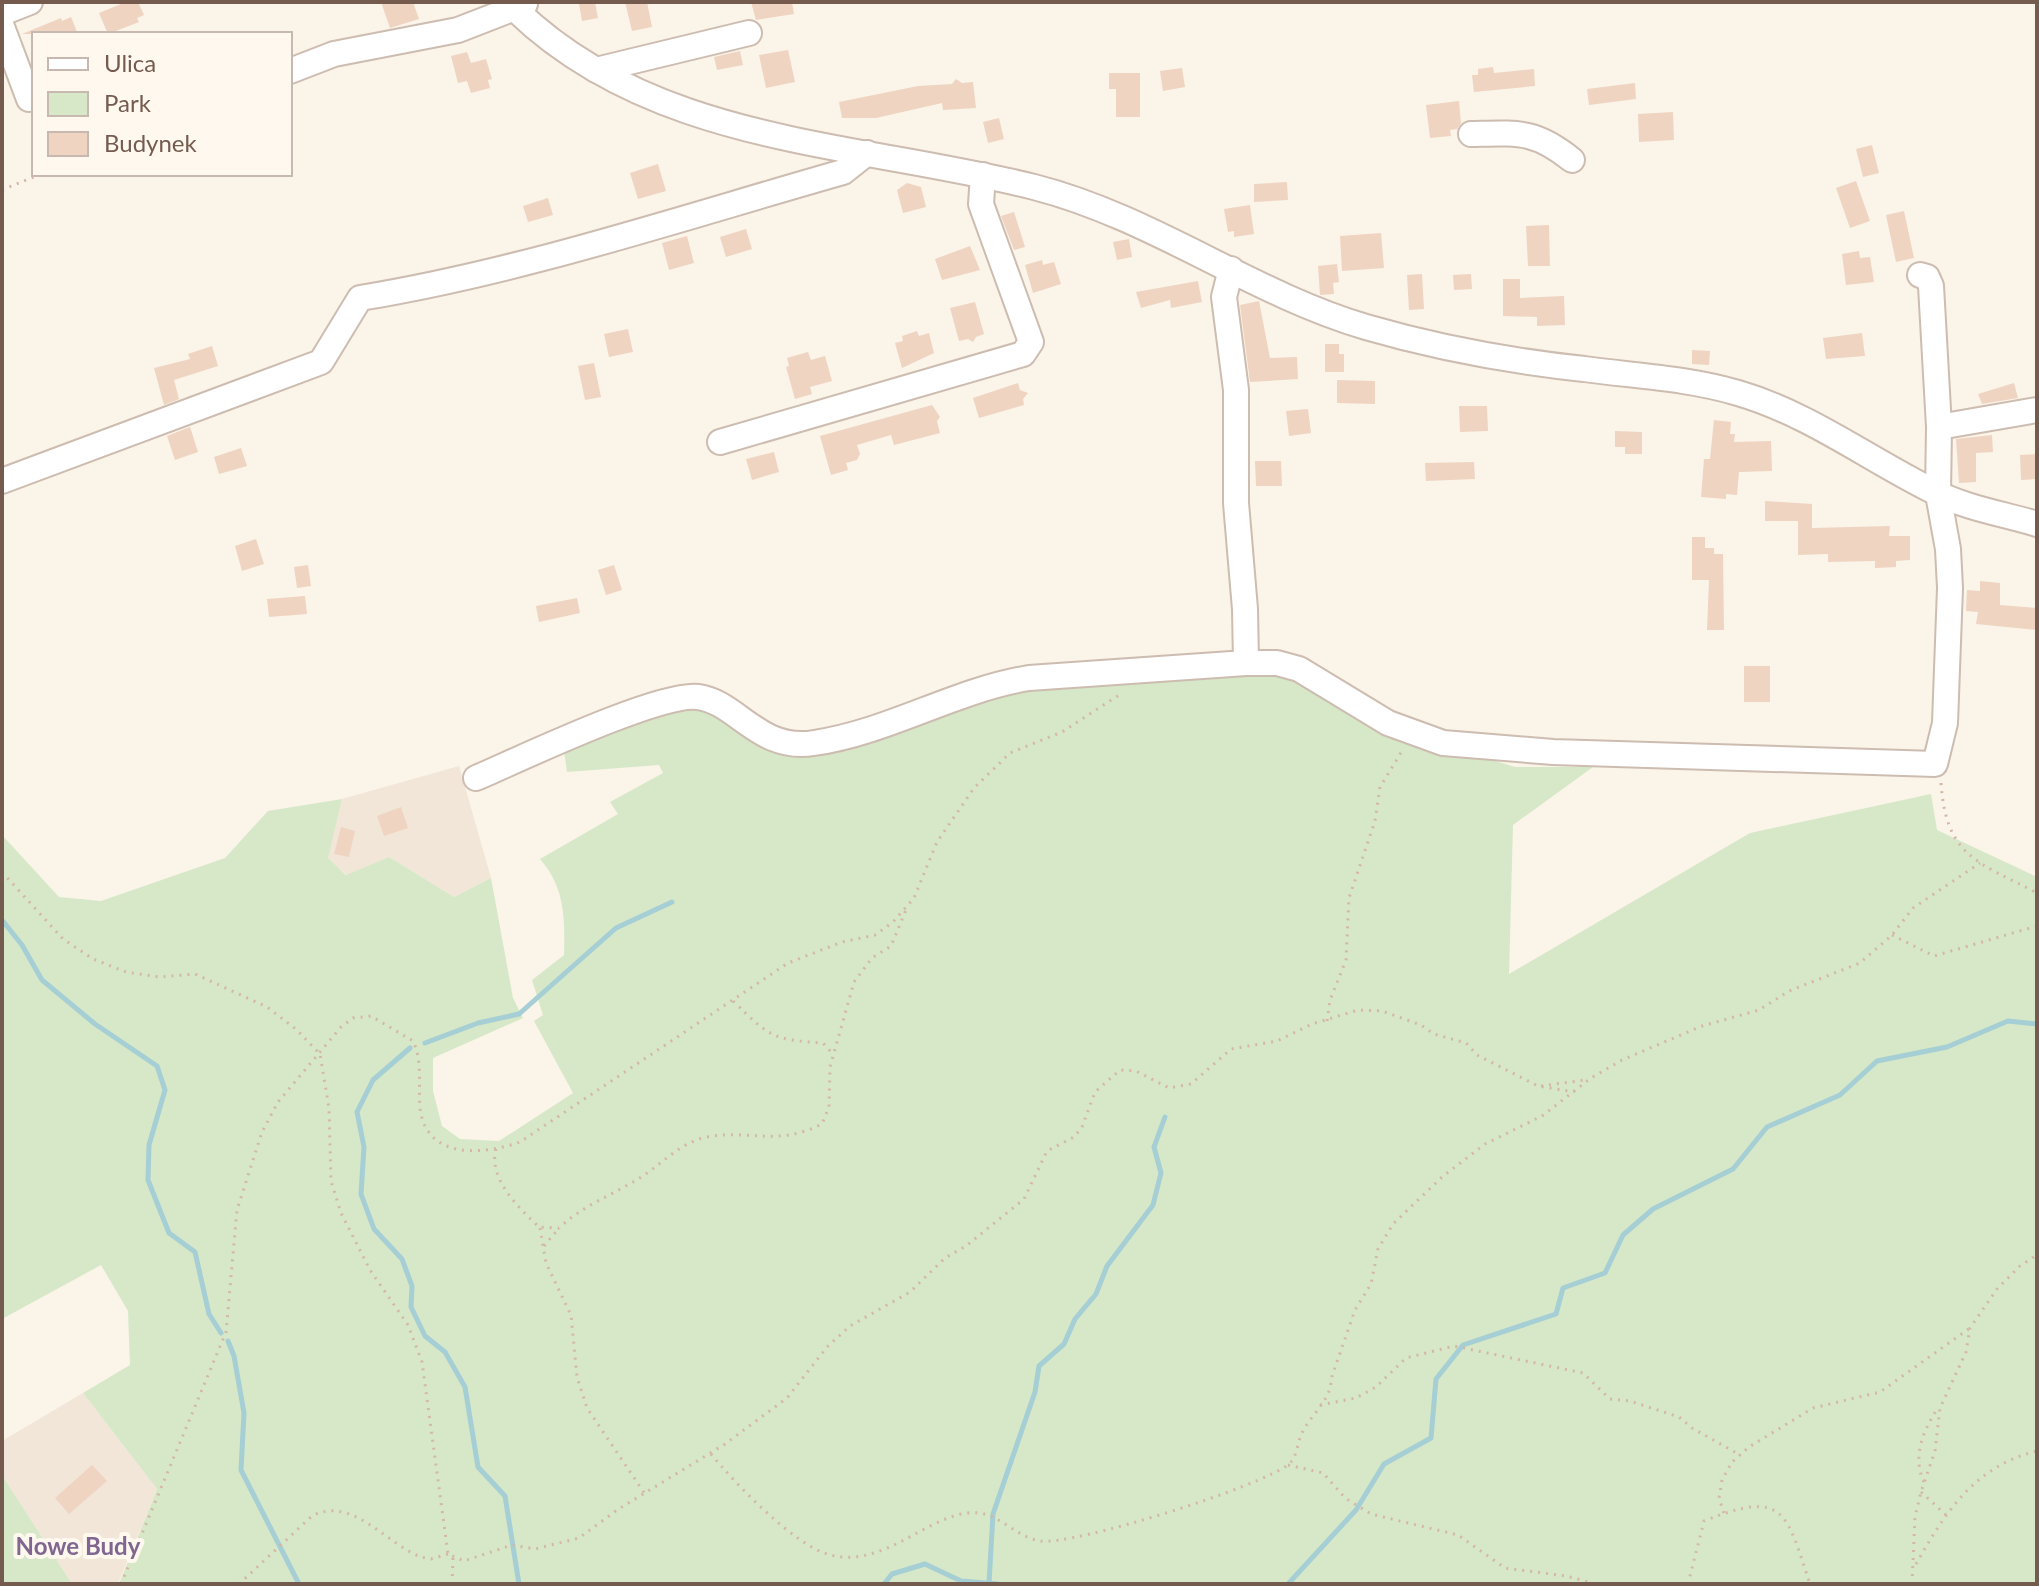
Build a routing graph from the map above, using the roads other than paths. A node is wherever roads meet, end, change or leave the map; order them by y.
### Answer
1 (30, 2) edge
2 (517, 4) edge
3 (2, 13) edge
4 (2, 27) edge
5 (749, 33) dead end
6 (292, 70) edge
7 (596, 70) junction
8 (29, 99) dead end
9 (1471, 134) dead end
10 (867, 153) junction
11 (1572, 160) dead end
12 (983, 175) junction
13 (1231, 269) junction
14 (1920, 275) dead end
15 (2037, 410) edge
16 (1939, 427) junction
17 (720, 442) dead end
18 (2, 481) edge
19 (1938, 494) junction
20 (2037, 524) edge
21 (1246, 663) junction
22 (476, 778) dead end

1 - 3 street
2 - 6 street
2 - 7 street
4 - 8 street
5 - 7 street
7 - 10 street
9 - 11 street
10 - 12 street
10 - 18 street
12 - 13 street
12 - 17 street
13 - 19 street
13 - 21 street
14 - 16 street
15 - 16 street
16 - 19 street
19 - 20 street
19 - 21 street
21 - 22 street

